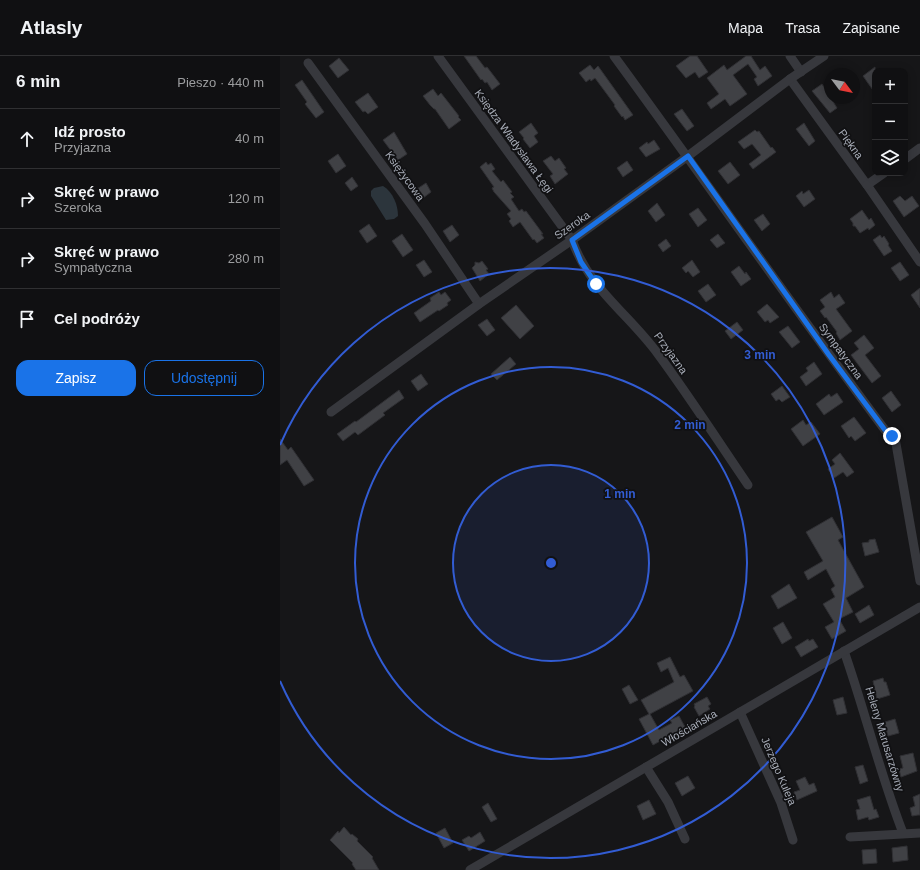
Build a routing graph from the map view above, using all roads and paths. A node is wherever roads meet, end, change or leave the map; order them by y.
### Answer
1 (438, 56) edge
2 (614, 56) edge
3 (790, 56) edge
4 (824, 56) edge
5 (308, 63) dead end
6 (801, 72) junction
7 (790, 79) junction
8 (920, 148) edge
9 (688, 156) junction
10 (908, 156) edge
11 (880, 176) edge
12 (867, 185) junction
13 (572, 240) junction
14 (920, 262) edge
15 (479, 304) junction
16 (331, 412) dead end
17 (748, 485) dead end
18 (920, 581) edge
19 (920, 607) edge
20 (844, 651) junction
21 (740, 712) junction
22 (646, 767) junction
23 (903, 833) junction
24 (920, 833) edge
25 (850, 837) dead end
26 (685, 839) dead end
27 (794, 840) dead end
28 (470, 870) edge

1 - 13 street, Księdza Władysława Łęgi
2 - 9 street, Sympatyczna
3 - 6 street
4 - 6 street, Szeroka
5 - 15 street, Księżycowa
6 - 7 street, Szeroka
7 - 9 street, Szeroka
7 - 12 street, Piękna
8 - 10 street
9 - 13 street, Szeroka
9 - 18 street, Sympatyczna
11 - 12 street
12 - 14 street, Piękna
13 - 15 street, Szeroka
13 - 17 street, Przyjazna
15 - 16 street, Szeroka
19 - 20 street, Włościańska
20 - 21 street, Włościańska
20 - 23 street, Heleny Marusarzówny
21 - 22 street, Włościańska
21 - 27 street, Jerzego Kuleja
22 - 26 street
22 - 28 street, Włościańska
23 - 24 street
23 - 25 street

